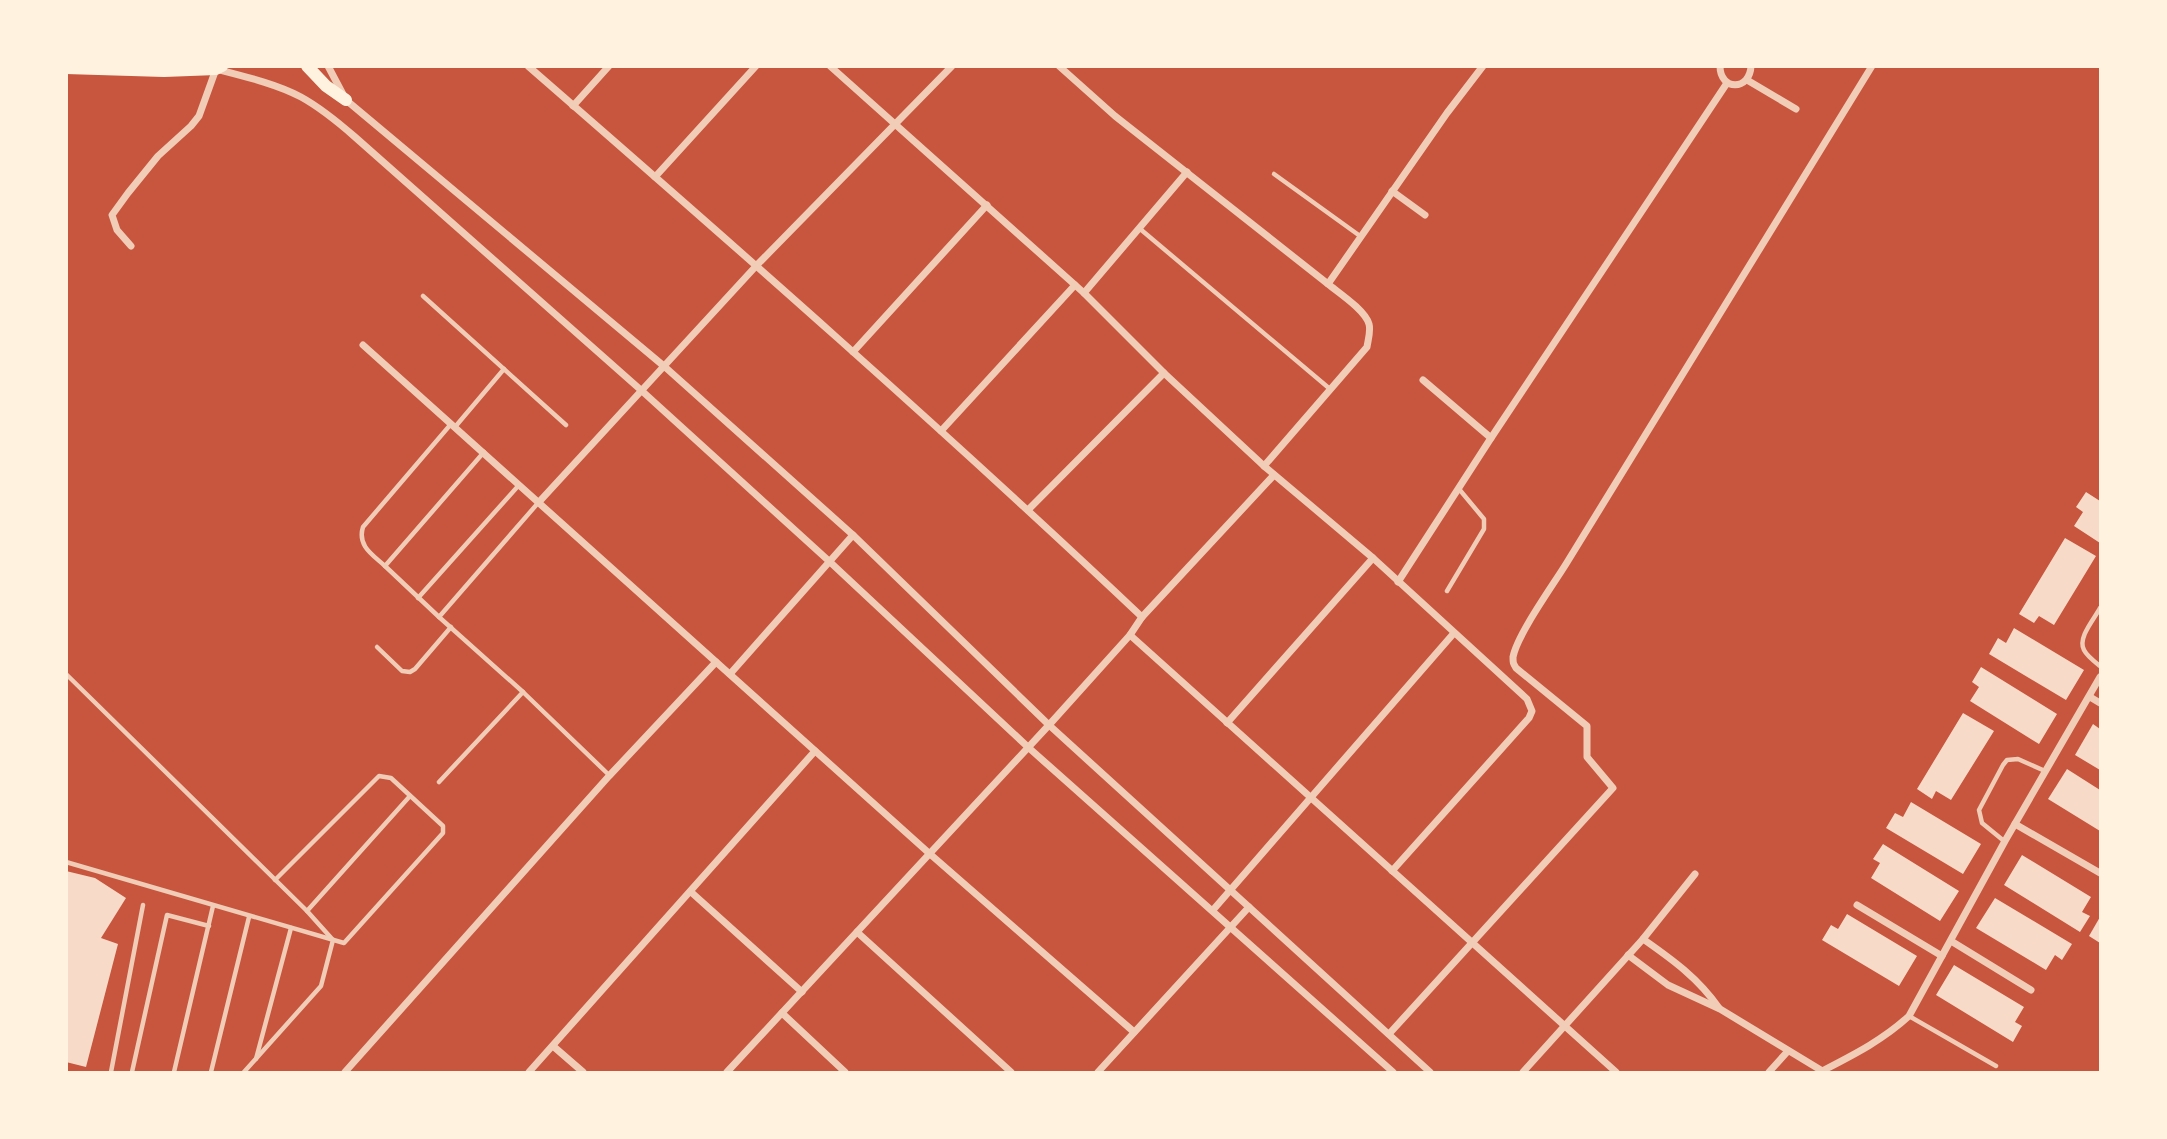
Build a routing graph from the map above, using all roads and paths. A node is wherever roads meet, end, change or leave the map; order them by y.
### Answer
1 (140, 66) edge
2 (307, 66) edge
3 (328, 66) edge
4 (528, 66) edge
5 (609, 66) edge
6 (756, 66) edge
7 (830, 66) edge
8 (952, 66) edge
9 (1059, 66) edge
10 (1483, 66) edge
11 (1720, 66) edge
12 (1751, 66) edge
13 (1872, 66) edge
14 (66, 68) edge
15 (219, 68) edge
16 (124, 70) junction
17 (1747, 79) junction
18 (1727, 83) junction
19 (346, 100) junction
20 (573, 106) junction
21 (1796, 109) dead end
22 (896, 125) junction
23 (1187, 172) junction
24 (1274, 174) dead end
25 (655, 177) junction
26 (1392, 191) junction
27 (987, 205) junction
28 (1425, 215) dead end
29 (1139, 228) junction
30 (1360, 236) junction
31 (131, 246) dead end
32 (757, 265) junction
33 (1328, 284) junction
34 (1075, 285) junction
35 (1084, 293) junction
36 (423, 296) dead end
37 (363, 345) dead end
38 (853, 352) junction
39 (665, 367) junction
40 (504, 369) junction
41 (1164, 373) junction
42 (1423, 380) dead end
43 (1331, 389) junction
44 (642, 391) junction
45 (453, 425) junction
46 (566, 425) dead end
47 (942, 431) junction
48 (1491, 438) junction
49 (484, 452) junction
50 (1264, 466) junction
51 (1275, 475) junction
52 (520, 484) junction
53 (1459, 489) junction
54 (539, 502) junction
55 (1028, 510) junction
56 (853, 535) junction
57 (1373, 558) junction
58 (830, 562) junction
59 (385, 566) junction
60 (1398, 582) junction
61 (1447, 591) dead end
62 (418, 598) junction
63 (2101, 608) edge
64 (439, 617) junction
65 (1142, 617) junction
66 (451, 627) junction
67 (1454, 633) junction
68 (1130, 635) junction
69 (377, 647) dead end
70 (716, 662) junction
71 (2101, 666) edge
72 (66, 674) edge
73 (730, 674) junction
74 (2101, 677) edge
75 (523, 692) junction
76 (2090, 697) junction
77 (2101, 703) edge
78 (1227, 723) junction
79 (1049, 725) junction
80 (1028, 748) junction
81 (815, 751) junction
82 (2045, 771) junction
83 (610, 776) junction
84 (439, 782) dead end
85 (410, 796) junction
86 (1312, 797) junction
87 (2015, 824) junction
88 (2005, 841) junction
89 (930, 854) junction
90 (66, 862) edge
91 (1392, 871) junction
92 (2101, 873) edge
93 (1695, 874) dead end
94 (275, 880) junction
95 (1231, 891) junction
96 (691, 892) junction
97 (143, 905) dead end
98 (1857, 905) dead end
99 (213, 906) junction
100 (1249, 907) junction
101 (1213, 910) junction
102 (307, 911) junction
103 (249, 917) junction
104 (209, 926) junction
105 (1230, 926) junction
106 (291, 928) junction
107 (857, 932) junction
108 (1643, 939) junction
109 (333, 940) junction
110 (1951, 940) junction
111 (1472, 943) junction
112 (1628, 955) junction
113 (1942, 956) junction
114 (2031, 990) dead end
115 (802, 992) junction
116 (1720, 1009) junction
117 (782, 1013) junction
118 (1909, 1016) junction
119 (1564, 1026) junction
120 (1135, 1032) junction
121 (1389, 1034) junction
122 (553, 1046) junction
123 (1788, 1051) junction
124 (256, 1059) junction
125 (1996, 1066) dead end
126 (1823, 1072) edge
127 (111, 1073) edge
128 (132, 1073) edge
129 (174, 1073) edge
130 (211, 1073) edge
131 (244, 1073) edge
132 (345, 1073) edge
133 (529, 1073) edge
134 (583, 1073) edge
135 (727, 1073) edge
136 (845, 1073) edge
137 (1011, 1073) edge
138 (1098, 1073) edge
139 (1392, 1073) edge
140 (1430, 1073) edge
141 (1523, 1073) edge
142 (1616, 1073) edge
143 (1769, 1073) edge

1 - 16 main road
2 - 19 main road
3 - 19 street
4 - 20 street
5 - 20 street
6 - 25 street
7 - 22 street
8 - 22 street
9 - 23 street
10 - 26 street
11 - 18 street
12 - 17 street
13 - 111 street
14 - 16 main road
15 - 16 main road
15 - 31 street
15 - 44 street
17 - 18 street
17 - 21 street
18 - 48 street
19 - 39 street
20 - 25 street
22 - 27 street
22 - 32 street
23 - 29 street
23 - 33 street
24 - 30 lane
25 - 32 street
26 - 28 street
26 - 30 street
27 - 34 street
27 - 38 street
29 - 35 street
29 - 43 lane
30 - 33 street
32 - 38 street
32 - 39 street
33 - 43 street
34 - 35 street
34 - 47 street
35 - 41 street
36 - 40 lane
37 - 45 street
38 - 47 street
39 - 44 street
39 - 56 street
40 - 45 lane
40 - 46 lane
41 - 50 street
41 - 55 street
42 - 48 street
43 - 50 street
44 - 54 street
44 - 58 street
45 - 49 street
45 - 59 lane
47 - 55 street
48 - 53 street
49 - 52 street
49 - 59 lane
50 - 51 street
51 - 57 street
51 - 65 street
52 - 54 street
52 - 62 lane
53 - 60 street
53 - 61 lane
54 - 64 lane
54 - 70 street
55 - 65 street
56 - 58 street
56 - 79 street
57 - 60 street
57 - 78 street
58 - 73 street
58 - 80 street
59 - 62 lane
60 - 67 street
62 - 64 lane
63 - 71 lane
64 - 66 lane
65 - 68 street
66 - 69 lane
66 - 75 lane
67 - 86 street
67 - 91 street
68 - 78 street
68 - 79 street
70 - 73 street
70 - 83 street
72 - 94 lane
73 - 81 street
74 - 76 street
75 - 83 lane
75 - 84 lane
76 - 77 street
76 - 82 street
78 - 86 street
79 - 80 street
79 - 95 street
80 - 89 street
80 - 101 street
81 - 89 street
81 - 96 street
82 - 87 street
82 - 88 lane
83 - 132 street
85 - 94 lane
85 - 102 lane
85 - 109 lane
86 - 91 street
86 - 95 street
87 - 88 street
87 - 92 street
88 - 110 street
89 - 107 street
89 - 120 street
90 - 99 lane
91 - 111 street
93 - 108 street
94 - 102 lane
95 - 100 street
95 - 101 street
96 - 115 street
96 - 122 street
97 - 127 lane
98 - 113 street
99 - 103 lane
99 - 104 lane
100 - 105 street
100 - 121 street
101 - 105 street
102 - 109 lane
103 - 106 lane
103 - 130 lane
104 - 128 lane
104 - 129 lane
105 - 120 street
105 - 139 street
106 - 109 lane
106 - 124 lane
107 - 115 street
107 - 137 street
108 - 112 street
108 - 116 street
109 - 124 lane
110 - 113 street
110 - 114 street
111 - 119 street
111 - 121 street
112 - 116 street
112 - 119 street
113 - 118 street
115 - 117 street
116 - 123 street
117 - 135 street
117 - 136 street
118 - 125 lane
118 - 126 street
119 - 141 street
119 - 142 street
120 - 138 street
121 - 140 street
122 - 133 street
122 - 134 street
123 - 126 street
123 - 143 street
124 - 131 lane

